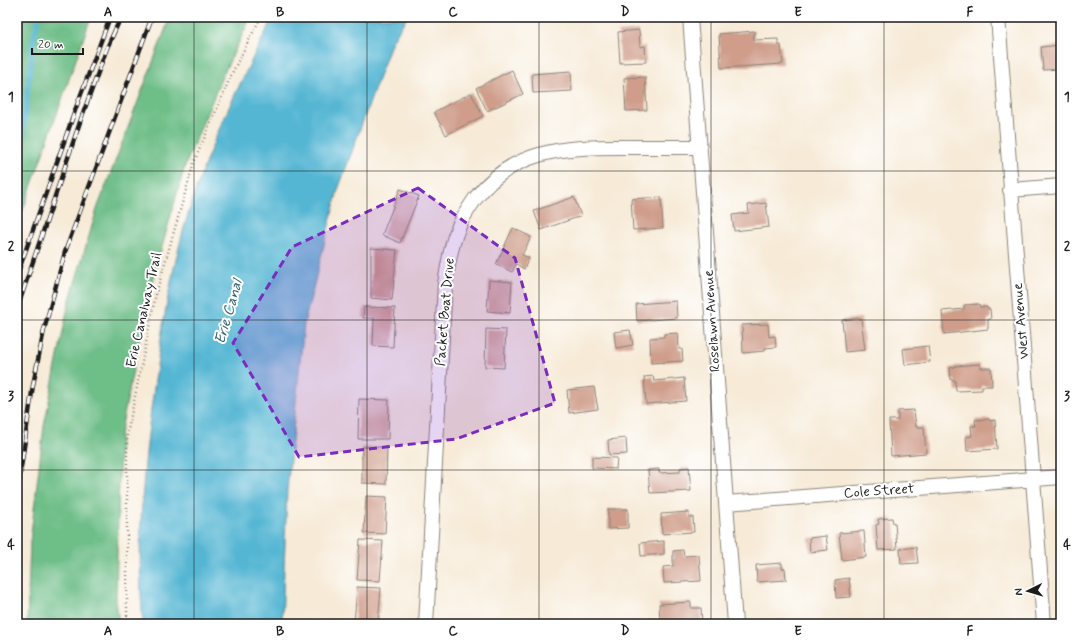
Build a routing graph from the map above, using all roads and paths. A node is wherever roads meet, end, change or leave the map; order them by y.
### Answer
1 (261, 17) edge
2 (690, 17) edge
3 (998, 17) edge
4 (699, 147) junction
5 (1061, 186) edge
6 (1010, 190) junction
7 (1061, 477) edge
8 (1033, 479) junction
9 (726, 503) junction
10 (127, 624) edge
11 (426, 624) edge
12 (735, 624) edge
13 (1044, 624) edge

1 - 10 path, Erie Canalway Trail
2 - 4 street, Roselawn Avenue
3 - 6 street, West Avenue
4 - 9 street, Roselawn Avenue
4 - 11 street, Packet Boat Drive
5 - 6 street
6 - 8 street, West Avenue
7 - 8 street, Cole Street
8 - 9 street, Cole Street
8 - 13 street, West Avenue
9 - 12 street, Roselawn Avenue

